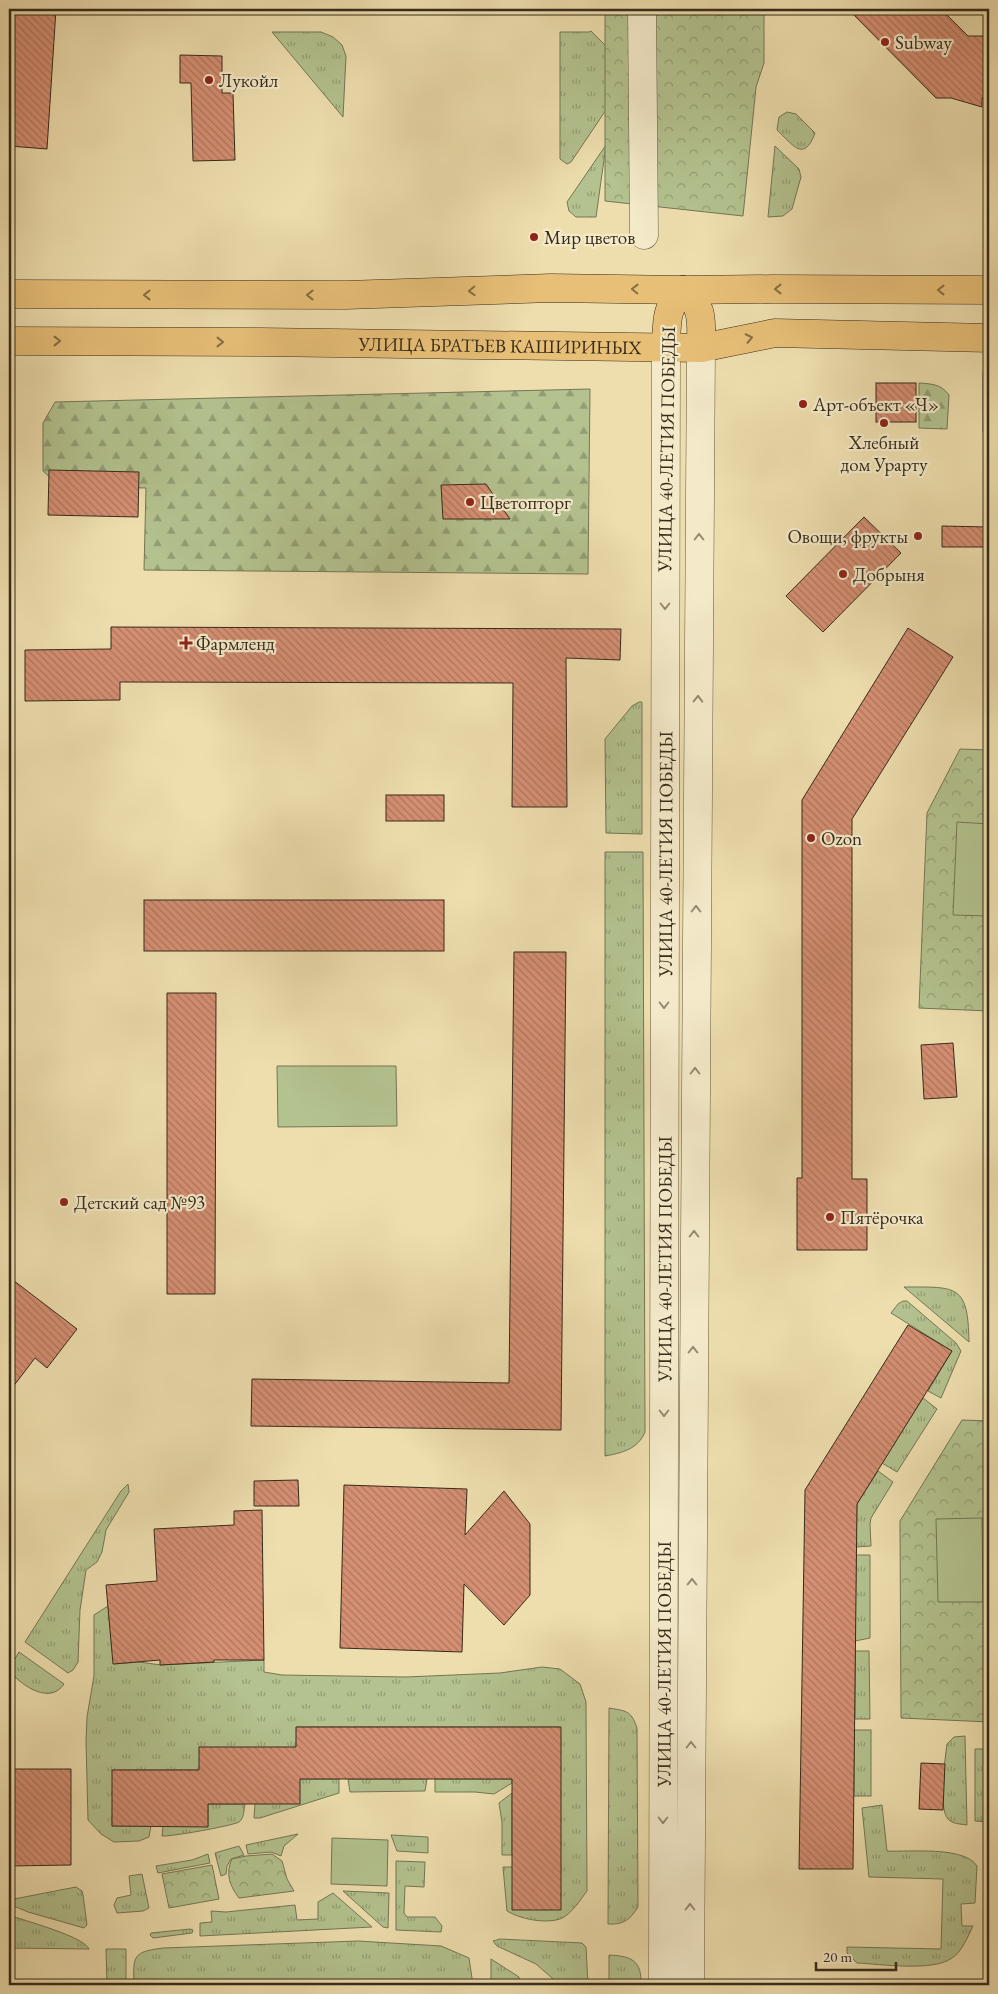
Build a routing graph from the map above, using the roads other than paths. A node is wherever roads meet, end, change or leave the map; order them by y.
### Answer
1 (642, 9) edge
2 (644, 235) dead end
3 (683, 290) junction
4 (989, 290) edge
5 (9, 294) edge
6 (989, 338) edge
7 (9, 341) edge
8 (666, 347) junction
9 (701, 348) junction
10 (664, 1282) junction
11 (693, 1282) junction
12 (676, 1936) junction
13 (676, 1979) edge

1 - 2 street
4 -> 3 main road
3 -> 5 main road
3 - 8 main road, УЛИЦА 40-ЛЕТИЯ ПОБЕДЫ
3 - 9 main road, УЛИЦА 40-ЛЕТИЯ ПОБЕДЫ
9 -> 6 main road, УЛИЦА БРАТЬЕВ КАШИРИНЫХ
7 -> 8 main road, УЛИЦА БРАТЬЕВ КАШИРИНЫХ
8 - 9 main road, УЛИЦА БРАТЬЕВ КАШИРИНЫХ
8 -> 10 street, УЛИЦА 40-ЛЕТИЯ ПОБЕДЫ
11 -> 9 street, УЛИЦА 40-ЛЕТИЯ ПОБЕДЫ
10 - 11 street
10 -> 12 street, УЛИЦА 40-ЛЕТИЯ ПОБЕДЫ
12 -> 11 street, УЛИЦА 40-ЛЕТИЯ ПОБЕДЫ
12 - 13 street, УЛИЦА 40-ЛЕТИЯ ПОБЕДЫ

